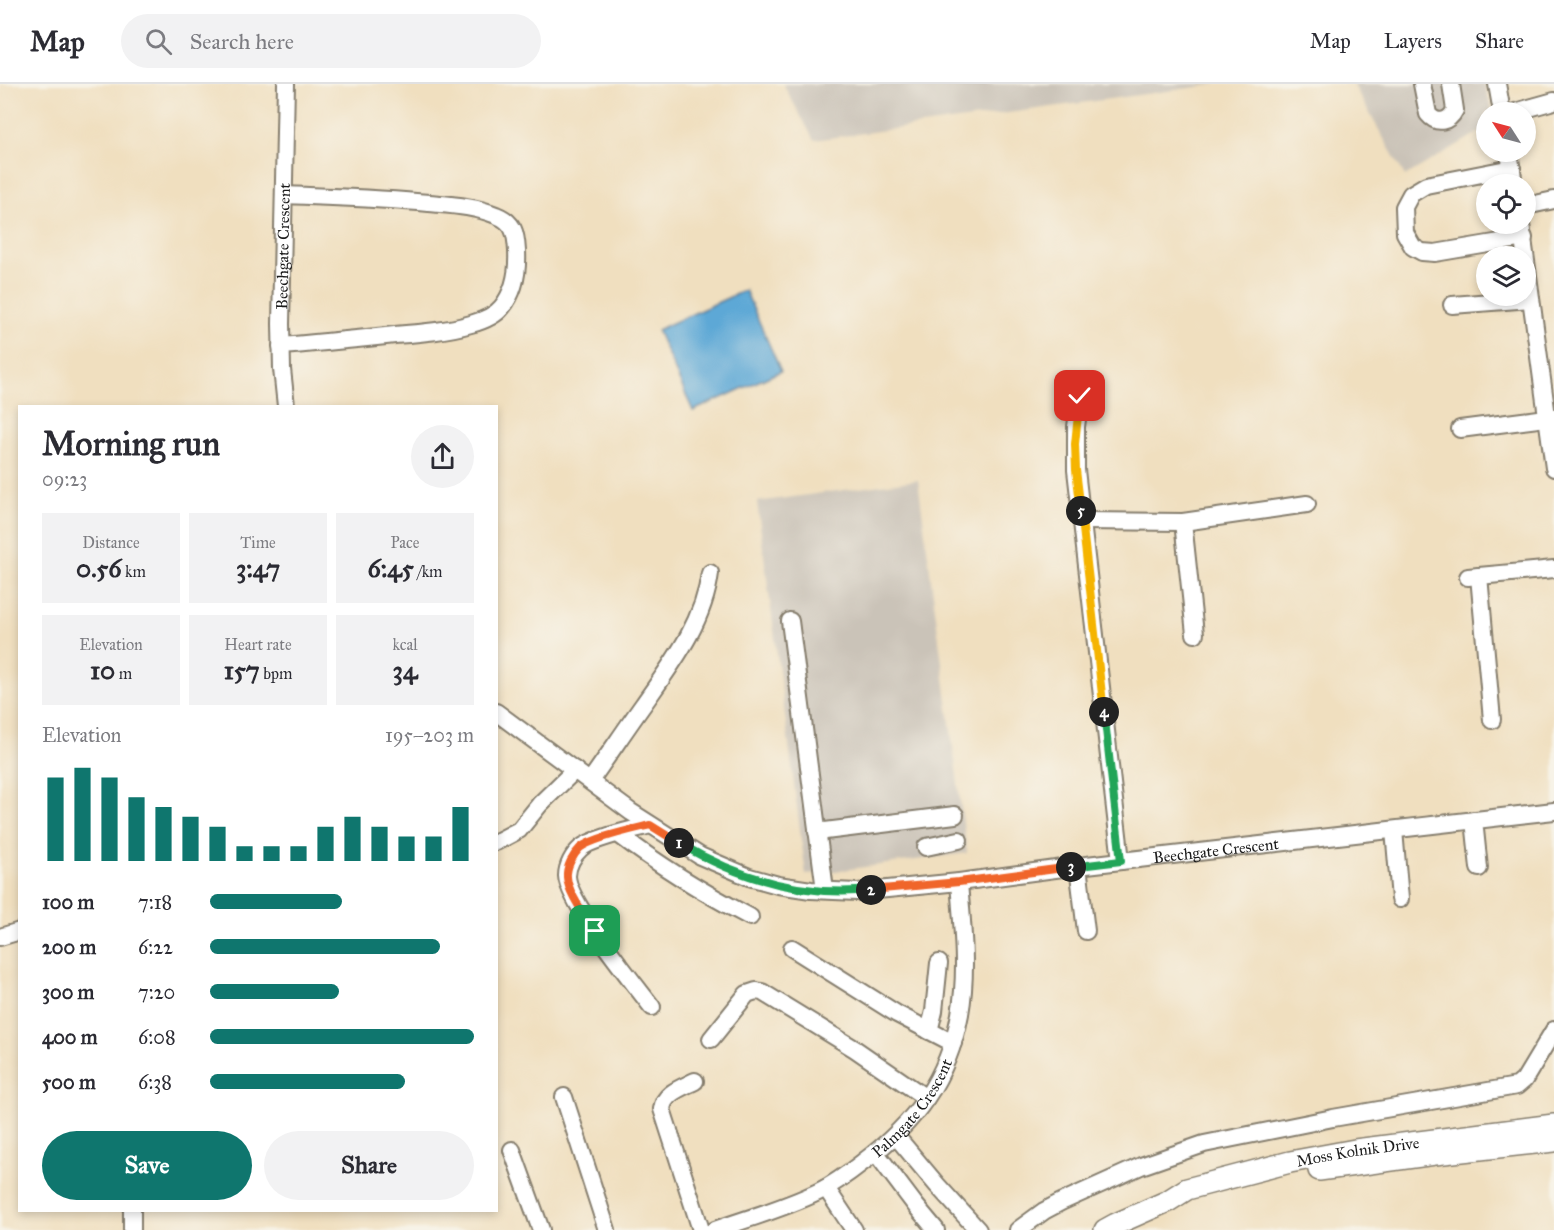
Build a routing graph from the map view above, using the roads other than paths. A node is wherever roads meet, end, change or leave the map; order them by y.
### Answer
1 (286, 84) edge
2 (1422, 84) edge
3 (1451, 84) edge
4 (1497, 84) edge
5 (1554, 101) edge
6 (1500, 102) edge
7 (1536, 106) edge
8 (1512, 168) edge
9 (1482, 174) edge
10 (1476, 175) edge
11 (284, 195) junction
12 (1554, 200) edge
13 (1536, 204) edge
14 (1510, 234) edge
15 (1476, 303) edge
16 (1452, 305) dead end
17 (1532, 306) edge
18 (281, 346) junction
19 (1080, 396) dead end
20 (286, 405) edge
21 (1551, 417) edge
22 (1460, 429) dead end
23 (1554, 468) edge
24 (1307, 504) dead end
25 (1082, 521) junction
26 (1183, 522) junction
27 (1554, 569) edge
28 (710, 573) dead end
29 (790, 621) dead end
30 (1195, 634) dead end
31 (501, 719) edge
32 (1492, 720) dead end
33 (575, 770) junction
34 (590, 781) junction
35 (1554, 811) edge
36 (1474, 820) junction
37 (650, 825) junction
38 (1394, 830) junction
39 (817, 832) junction
40 (618, 834) junction
41 (498, 841) edge
42 (926, 847) dead end
43 (1121, 861) junction
44 (1078, 866) junction
45 (1479, 868) dead end
46 (959, 882) junction
47 (825, 890) junction
48 (1400, 899) dead end
49 (750, 916) dead end
50 (1086, 931) dead end
51 (18, 932) edge
52 (0, 937) edge
53 (792, 948) dead end
54 (939, 963) dead end
55 (652, 1007) dead end
56 (928, 1030) junction
57 (1554, 1030) edge
58 (711, 1039) dead end
59 (953, 1043) junction
60 (695, 1081) dead end
61 (564, 1097) dead end
62 (926, 1098) junction
63 (1553, 1129) edge
64 (896, 1136) junction
65 (512, 1149) dead end
66 (876, 1153) junction
67 (826, 1188) junction
68 (132, 1212) edge
69 (132, 1230) edge
70 (541, 1230) edge
71 (607, 1230) edge
72 (701, 1230) edge
73 (715, 1230) edge
74 (854, 1230) edge
75 (936, 1230) edge
76 (978, 1230) edge
77 (1018, 1230) edge
78 (1105, 1230) edge

1 - 11 lane, Beechgate Crescent
2 - 3 lane
4 - 6 lane
5 - 7 lane
8 - 9 lane
10 - 14 lane
11 - 18 lane, Beechgate Crescent
11 - 18 lane
12 - 13 lane
15 - 16 lane
17 - 21 lane
18 - 20 lane, Beechgate Crescent
19 - 25 lane
21 - 22 lane
21 - 23 lane
24 - 26 lane
25 - 26 lane
25 - 43 lane
26 - 30 lane
27 - 32 lane
28 - 34 lane
29 - 39 lane
31 - 33 lane, Beechgate Crescent
33 - 34 lane, Beechgate Crescent
33 - 41 lane
34 - 37 lane, Beechgate Crescent
35 - 36 lane, Beechgate Crescent
36 - 38 lane, Beechgate Crescent
36 - 45 lane
37 - 40 lane
37 - 47 lane, Beechgate Crescent
38 - 43 lane, Beechgate Crescent
38 - 48 lane
39 - 42 lane
39 - 47 lane
40 - 49 lane
40 - 55 lane
43 - 44 lane, Beechgate Crescent
44 - 46 lane, Beechgate Crescent
44 - 50 lane
46 - 47 lane, Beechgate Crescent
46 - 59 lane, Palmgate Crescent
51 - 52 lane
53 - 56 lane
54 - 56 lane
56 - 59 lane
57 - 77 lane
58 - 62 lane
59 - 62 lane, Palmgate Crescent
60 - 72 lane
61 - 71 lane
62 - 64 lane, Palmgate Crescent
63 - 78 main road, Moss Kolnik Drive
64 - 66 lane, Palmgate Crescent
64 - 76 lane
65 - 70 lane
66 - 67 lane, Palmgate Crescent
66 - 75 lane
67 - 73 lane, Palmgate Crescent
67 - 74 lane
68 - 69 lane

